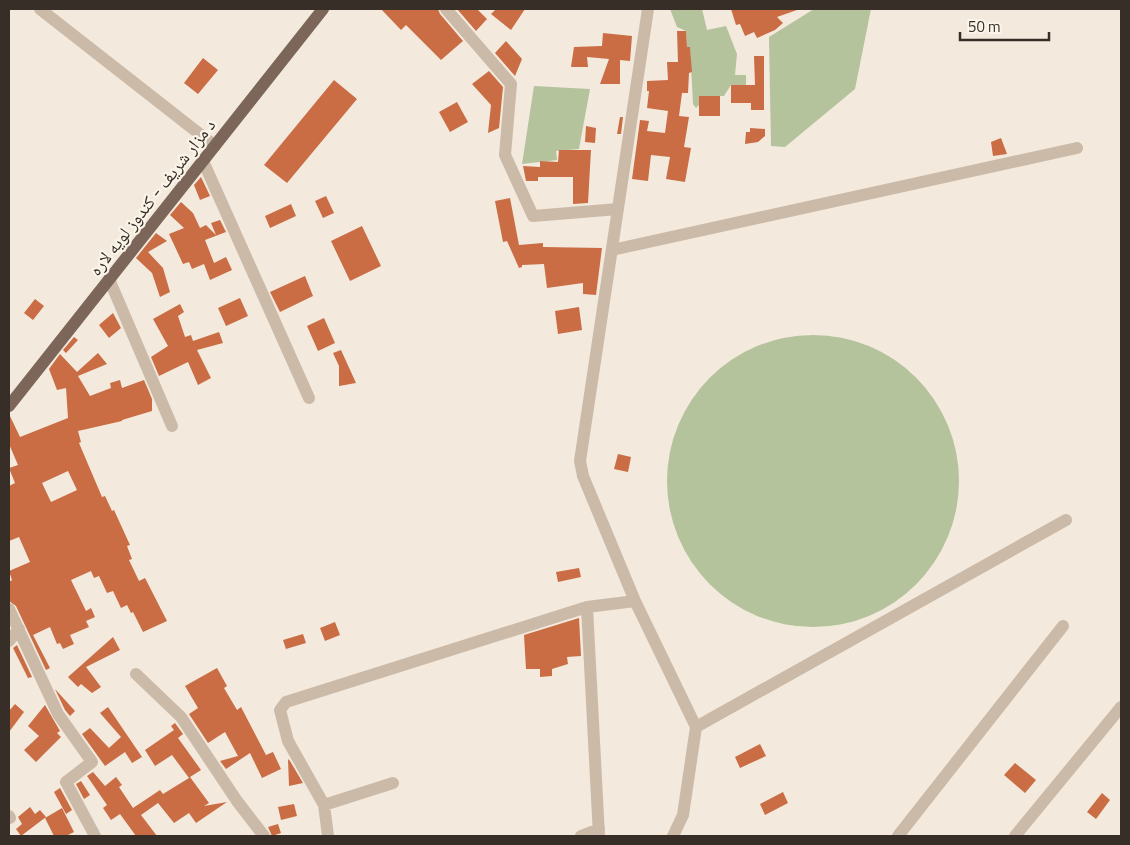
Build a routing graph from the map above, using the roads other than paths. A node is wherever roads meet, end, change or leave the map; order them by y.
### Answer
1 (40, 9) edge
2 (323, 9) edge
3 (446, 9) edge
4 (648, 9) edge
5 (215, 146) junction
6 (1077, 148) dead end
7 (203, 161) junction
8 (618, 208) junction
9 (612, 250) junction
10 (109, 279) junction
11 (310, 398) dead end
12 (9, 406) edge
13 (172, 426) dead end
14 (1066, 520) dead end
15 (635, 601) junction
16 (588, 607) junction
17 (9, 609) edge
18 (1063, 626) dead end
19 (19, 629) junction
20 (9, 641) edge
21 (136, 674) dead end
22 (1121, 707) edge
23 (696, 727) junction
24 (393, 783) dead end
25 (324, 805) junction
26 (599, 833) edge
27 (95, 836) edge
28 (264, 836) edge
29 (328, 836) edge
30 (581, 836) edge
31 (674, 836) edge
32 (898, 836) edge
33 (1015, 836) edge

1 - 5 street
2 - 5 main road, د مزار شریف - کندوز لویه لاره
3 - 8 street
4 - 8 street
5 - 7 main road, د مزار شریف - کندوز لویه لاره
6 - 9 street
7 - 10 main road, د مزار شریف - کندوز لویه لاره
7 - 11 street
8 - 9 street
9 - 15 street
10 - 12 main road, د مزار شریف - کندوز لویه لاره
10 - 13 street
14 - 23 street
15 - 16 street
15 - 23 street
16 - 25 street
16 - 26 street
17 - 19 street
18 - 32 street
19 - 20 street
19 - 27 street
21 - 28 street
22 - 33 street
23 - 31 street
24 - 25 street
25 - 29 street
26 - 30 street

